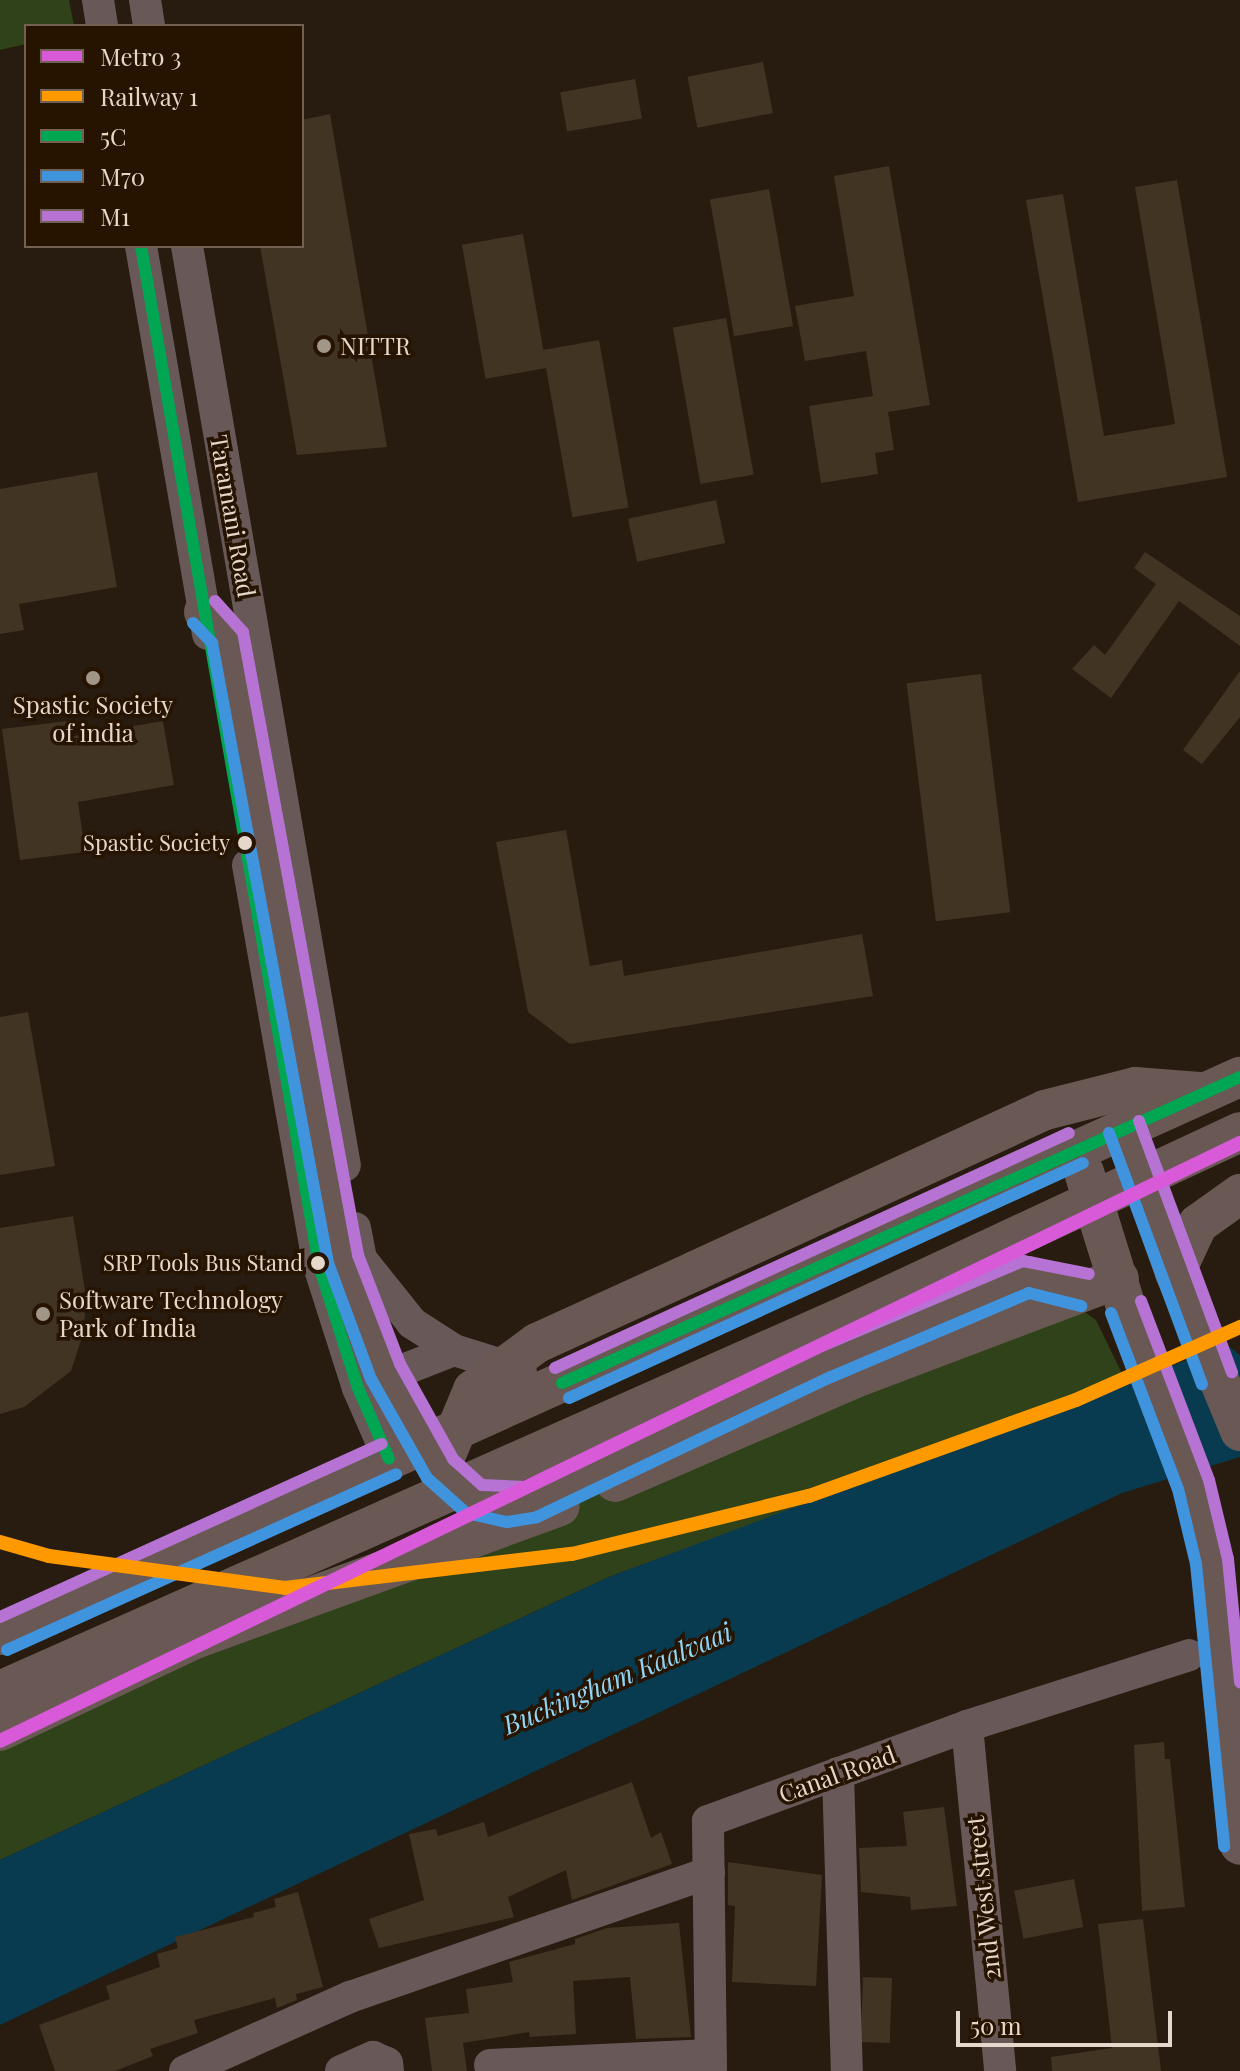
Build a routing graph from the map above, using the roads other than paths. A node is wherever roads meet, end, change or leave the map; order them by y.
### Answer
1 (98, 0) edge
2 (145, 0) edge
3 (102, 24) edge
4 (149, 24) edge
5 (141, 248) edge
6 (187, 248) edge
7 (204, 612) junction
8 (1240, 1077) edge
9 (1203, 1093) junction
10 (1124, 1127) junction
11 (1240, 1132) edge
12 (1076, 1148) junction
13 (1141, 1176) junction
14 (1240, 1194) edge
15 (1093, 1196) junction
16 (1052, 1216) junction
17 (1175, 1273) junction
18 (1028, 1276) junction
19 (1102, 1284) junction
20 (454, 1350) junction
21 (562, 1383) junction
22 (358, 1388) junction
23 (1240, 1431) edge
24 (389, 1459) junction
25 (440, 1469) junction
26 (0, 1635) edge
27 (1189, 1655) dead end
28 (0, 1691) edge
29 (967, 1726) junction
30 (0, 1731) edge
31 (838, 1773) junction
32 (1240, 1845) edge
33 (709, 1873) junction
34 (711, 2063) edge
35 (490, 2065) dead end
36 (185, 2071) edge
37 (341, 2071) edge
38 (388, 2071) edge
39 (847, 2071) edge
40 (1000, 2071) edge

1 - 3 street
2 - 4 street
5 - 7 street, Taramani Road
6 - 20 street, Taramani Road
7 - 22 street, Taramani Road
7 - 25 main road, bridge
8 - 9 main road
9 - 10 main road
9 - 25 main road, bridge
10 - 12 main road
10 - 13 main road
11 - 13 main road
12 - 15 main road
12 - 21 main road
13 - 15 main road
13 - 17 main road
14 - 17 main road
15 - 16 main road
15 - 19 main road
16 - 18 main road
16 - 28 main road
17 - 23 main road
18 - 19 main road
18 - 25 main road, bridge
19 - 30 main road
19 - 32 main road
20 - 21 street
20 - 22 street
21 - 24 main road
22 - 24 street, Taramani Road
24 - 26 main road
27 - 29 street, Canal Road
29 - 31 street, Canal Road
29 - 40 street, 2nd West street
31 - 33 street, Canal Road
31 - 39 street
33 - 34 street, Canal Road
33 - 36 street
34 - 35 street, Canal Road
37 - 38 street

